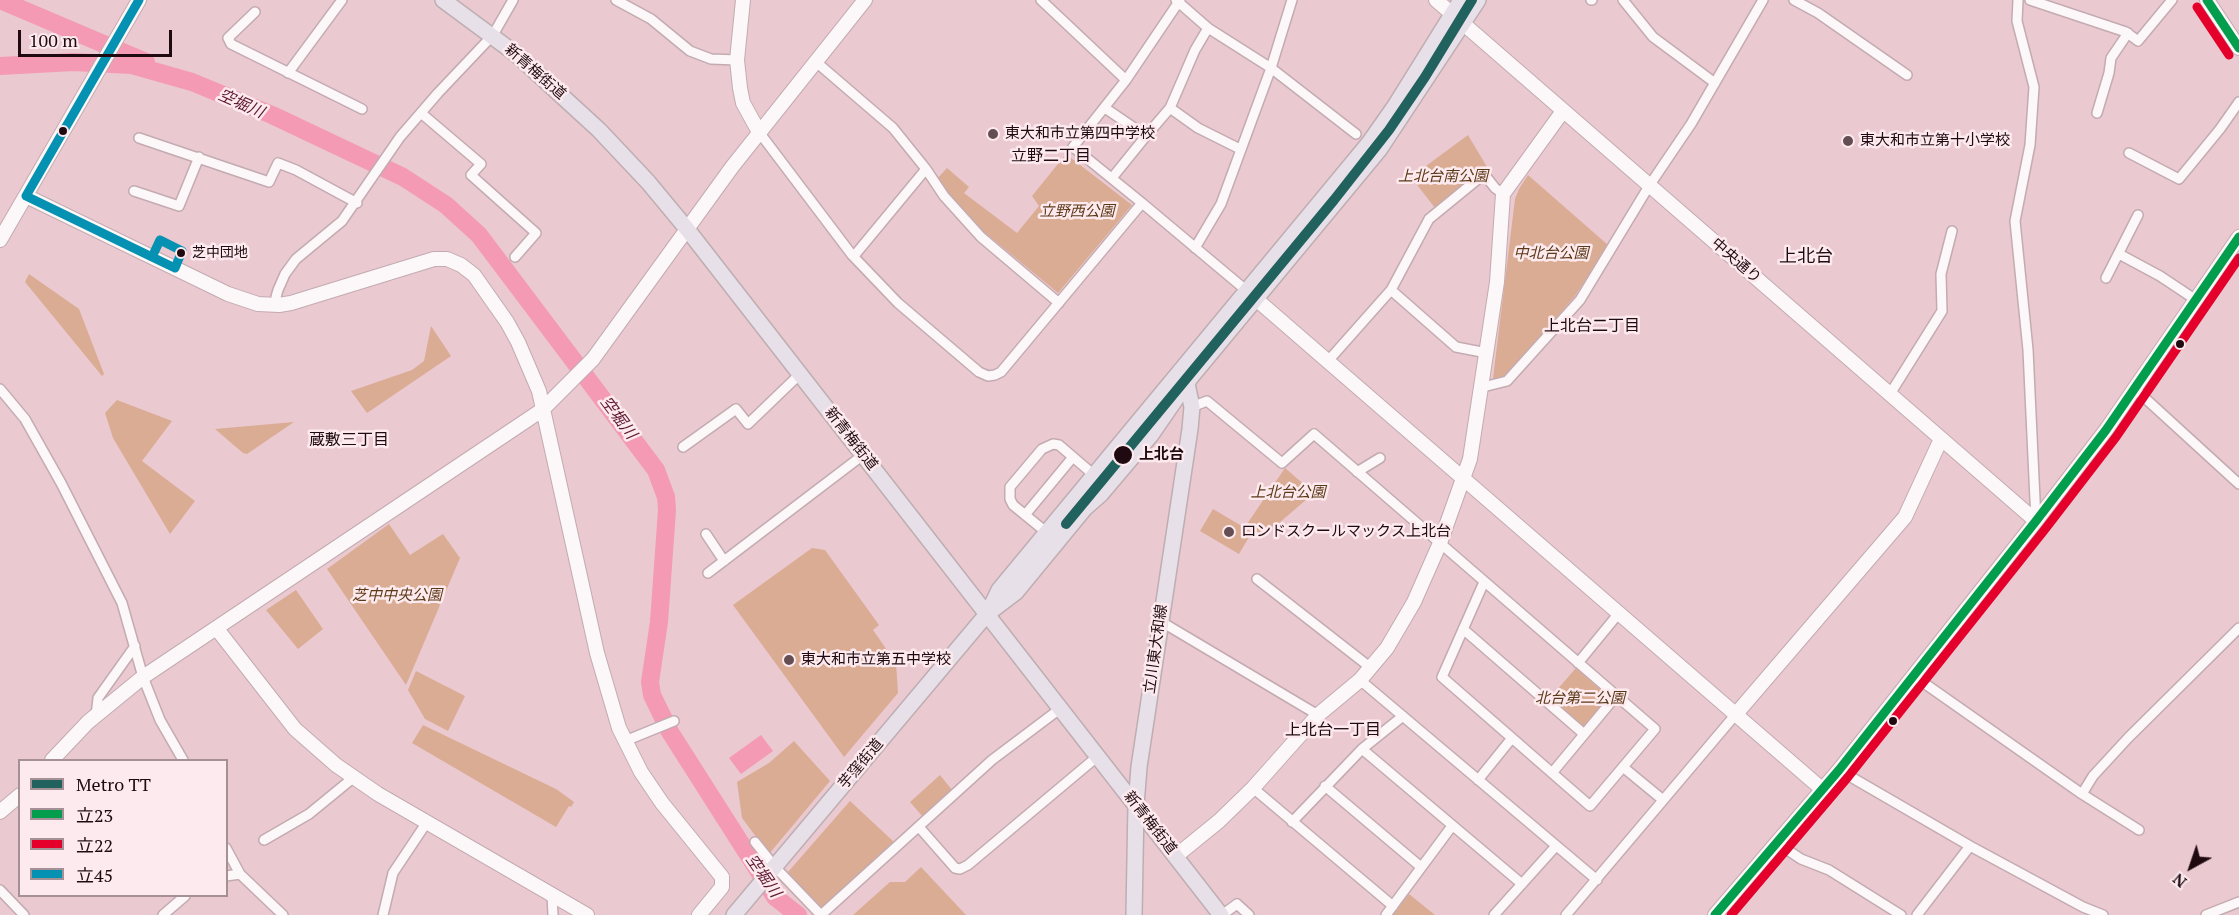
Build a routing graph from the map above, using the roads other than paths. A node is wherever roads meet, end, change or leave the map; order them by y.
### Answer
1 (139, 0) edge
2 (342, 0) edge
3 (443, 0) edge
4 (513, 0) edge
5 (615, 0) edge
6 (743, 0) edge
7 (864, 0) edge
8 (1041, 0) edge
9 (1292, 0) edge
10 (1436, 0) edge
11 (1461, 0) edge
12 (1478, 0) edge
13 (1623, 0) edge
14 (1763, 0) edge
15 (1794, 0) edge
16 (2018, 0) edge
17 (2030, 0) edge
18 (2172, 0) edge
19 (2207, 0) edge
20 (1179, 1) edge
21 (255, 12) dead end
22 (1458, 19) junction
23 (1208, 28) junction
24 (2128, 33) junction
25 (493, 36) junction
26 (2239, 48) edge
27 (737, 60) junction
28 (815, 61) junction
29 (1271, 68) junction
30 (288, 73) junction
31 (1907, 75) dead end
32 (1126, 81) junction
33 (1714, 83) junction
34 (2239, 102) edge
35 (1105, 108) junction
36 (1170, 108) junction
37 (362, 109) dead end
38 (1563, 111) junction
39 (421, 113) junction
40 (2097, 113) dead end
41 (759, 132) junction
42 (1356, 134) dead end
43 (1146, 136) junction
44 (139, 138) dead end
45 (1240, 149) junction
46 (2129, 153) dead end
47 (199, 157) junction
48 (926, 169) junction
49 (1112, 178) junction
50 (1648, 186) junction
51 (134, 191) dead end
52 (1503, 194) junction
53 (26, 196) junction
54 (357, 202) junction
55 (1142, 203) junction
56 (2138, 215) dead end
57 (687, 229) junction
58 (1952, 231) dead end
59 (2239, 237) edge
60 (0, 240) edge
61 (1195, 248) junction
62 (2119, 254) junction
63 (854, 256) junction
64 (515, 257) dead end
65 (2106, 278) dead end
66 (1391, 290) junction
67 (1252, 295) junction
68 (2196, 300) junction
69 (1059, 303) junction
70 (279, 305) junction
71 (1487, 353) junction
72 (1328, 361) junction
73 (800, 374) junction
74 (1181, 380) junction
75 (1483, 387) junction
76 (0, 389) edge
77 (2135, 389) junction
78 (1890, 394) junction
79 (1192, 407) junction
80 (542, 410) junction
81 (1941, 439) junction
82 (683, 447) dead end
83 (863, 454) junction
84 (1073, 457) junction
85 (1380, 458) dead end
86 (1357, 472) junction
87 (1094, 475) junction
88 (1464, 479) junction
89 (2239, 484) edge
90 (1025, 515) junction
91 (2036, 521) junction
92 (1070, 526) junction
93 (1046, 532) junction
94 (705, 534) dead end
95 (1440, 543) junction
96 (724, 561) junction
97 (708, 573) dead end
98 (1257, 579) dead end
99 (1484, 582) junction
100 (1619, 613) junction
101 (987, 614) junction
102 (1160, 621) junction
103 (2239, 628) edge
104 (217, 629) junction
105 (1463, 629) junction
106 (135, 646) junction
107 (1578, 663) junction
108 (1371, 668) junction
109 (1914, 676) junction
110 (143, 677) junction
111 (1360, 680) junction
112 (1616, 696) junction
113 (1061, 708) junction
114 (1736, 714) junction
115 (1318, 715) junction
116 (96, 716) junction
117 (1403, 716) junction
118 (674, 720) dead end
119 (1584, 734) junction
120 (1512, 738) junction
121 (625, 741) junction
122 (1362, 749) junction
123 (1098, 756) junction
124 (53, 759) edge
125 (182, 759) edge
126 (1139, 762) junction
127 (1623, 767) junction
128 (1839, 770) junction
129 (1110, 771) junction
130 (1552, 773) junction
131 (353, 778) junction
132 (1478, 780) junction
133 (1325, 786) junction
134 (1253, 788) junction
135 (1823, 790) junction
136 (2082, 794) junction
137 (18, 797) edge
138 (1663, 800) junction
139 (1136, 804) junction
140 (0, 812) edge
141 (427, 822) junction
142 (1292, 822) junction
143 (1452, 826) junction
144 (919, 827) junction
145 (2139, 830) dead end
146 (264, 840) dead end
147 (755, 842) dead end
148 (1777, 843) junction
149 (1556, 846) junction
150 (1970, 846) junction
151 (228, 852) edge
152 (1176, 856) junction
153 (1421, 867) junction
154 (772, 870) junction
155 (240, 874) junction
156 (228, 876) edge
157 (1597, 880) junction
158 (1522, 884) junction
159 (0, 890) edge
160 (552, 895) junction
161 (184, 897) edge
162 (2239, 902) edge
163 (1392, 906) junction
164 (24, 915) edge
165 (163, 915) edge
166 (283, 915) edge
167 (383, 915) edge
168 (553, 915) edge
169 (587, 915) edge
170 (699, 915) edge
171 (734, 915) edge
172 (821, 915) edge
173 (1134, 915) edge
174 (1222, 915) edge
175 (1250, 915) edge
176 (1386, 915) edge
177 (1494, 915) edge
178 (1566, 915) edge
179 (1715, 915) edge
180 (1901, 915) edge
181 (1917, 915) edge
182 (2103, 915) edge
183 (2206, 915) edge

1 - 53 street
2 - 30 street
3 - 25 main road, 新青梅街道
4 - 25 street
5 - 27 street
6 - 27 street
7 - 28 street
8 - 32 street
9 - 29 street
10 - 22 street, 中央通り
11 - 22 main road, 芋窪街道
12 - 22 main road, 芋窪街道
13 - 33 street
14 - 33 street
15 - 31 street
16 - 91 street
17 - 24 street
18 - 24 street
19 - 26 street
20 - 23 street
20 - 32 street
21 - 30 street
22 - 38 street, 中央通り
22 - 67 main road, 芋窪街道
23 - 29 street
23 - 36 street
24 - 40 street
25 - 39 street
25 - 57 main road, 新青梅街道
27 - 41 street
28 - 41 street
28 - 48 street
29 - 42 street
29 - 45 street
30 - 37 street
32 - 35 street
33 - 50 street
34 - 46 street
35 - 43 street
35 - 49 street
36 - 43 street
36 - 45 street
38 - 50 street, 中央通り
38 - 52 street
39 - 54 street
39 - 64 street
41 - 57 street
41 - 63 street
43 - 49 street
44 - 47 street
45 - 61 street
47 - 51 street
47 - 54 street
48 - 63 street
48 - 69 street
49 - 55 street
50 - 75 street
50 - 78 street, 中央通り
52 - 66 street
52 - 71 street
53 - 60 street
53 - 70 street
54 - 70 street
55 - 61 street
55 - 69 street
56 - 62 street
57 - 73 main road, 新青梅街道
57 - 80 street
58 - 78 street
59 - 68 street
61 - 67 street
62 - 65 street
62 - 68 street
63 - 69 street
66 - 71 street
66 - 72 street
67 - 72 street
67 - 74 main road, 芋窪街道
68 - 77 street
70 - 80 street
71 - 75 street
72 - 88 street
73 - 82 street
73 - 83 main road, 新青梅街道
74 - 79 main road, 立川東大和線
74 - 87 main road, 芋窪街道
74 - 92 main road, 芋窪街道
75 - 88 street
76 - 106 street
77 - 89 street
77 - 91 street
78 - 81 street, 中央通り
79 - 86 street
79 - 102 main road, 立川東大和線
80 - 104 street
80 - 121 street
81 - 91 street, 中央通り
81 - 114 street
83 - 96 street
83 - 101 main road, 新青梅街道
84 - 87 street
84 - 90 street
84 - 90 street
85 - 86 street
86 - 95 street
87 - 93 main road, 芋窪街道
88 - 95 street
88 - 100 street
90 - 93 street
91 - 109 street
92 - 93 street
92 - 101 main road, 芋窪街道
93 - 101 main road, 芋窪街道
94 - 96 street
95 - 99 street
95 - 108 street
96 - 97 street
98 - 108 street
99 - 105 street
99 - 107 street
100 - 107 street
100 - 114 street
101 - 113 main road, 新青梅街道
101 - 154 main road, 芋窪街道
102 - 115 street
102 - 126 main road, 立川東大和線
103 - 136 street
104 - 110 street
104 - 131 street
105 - 119 street
105 - 120 street
106 - 110 street
106 - 116 street
107 - 112 street
108 - 111 street
109 - 128 street
109 - 136 street
110 - 116 street
110 - 125 street
111 - 115 street
111 - 117 street
112 - 119 street
112 - 127 street
113 - 123 main road, 新青梅街道
113 - 144 street
114 - 135 street
114 - 138 street
115 - 134 street
116 - 124 street
117 - 122 street
117 - 132 street
118 - 121 street
119 - 130 street
120 - 130 street
120 - 132 street
121 - 170 street
122 - 133 street
122 - 143 street
123 - 129 main road, 新青梅街道
123 - 144 street
126 - 129 main road
126 - 139 main road, 立川東大和線
127 - 130 street
127 - 138 street
128 - 135 street
128 - 150 street
129 - 139 main road, 新青梅街道
131 - 141 street
131 - 146 street
132 - 149 street
133 - 142 street
133 - 153 street
134 - 142 street
134 - 152 street
135 - 148 street
136 - 145 street
137 - 140 street
138 - 157 street
139 - 152 main road, 新青梅街道
139 - 173 main road, 立川東大和線
141 - 160 street
141 - 167 street
142 - 163 street
143 - 153 street
143 - 158 street
144 - 172 street
147 - 154 street
148 - 179 street
148 - 180 street
149 - 157 street
149 - 158 street
150 - 181 street
150 - 182 street
151 - 155 street
152 - 174 main road, 新青梅街道
153 - 163 street
154 - 171 main road, 芋窪街道
154 - 172 street
155 - 156 street
155 - 166 street
157 - 178 street
158 - 177 street
159 - 164 street
160 - 168 street
160 - 169 street
161 - 165 street
162 - 183 street
163 - 176 street
174 - 175 street

